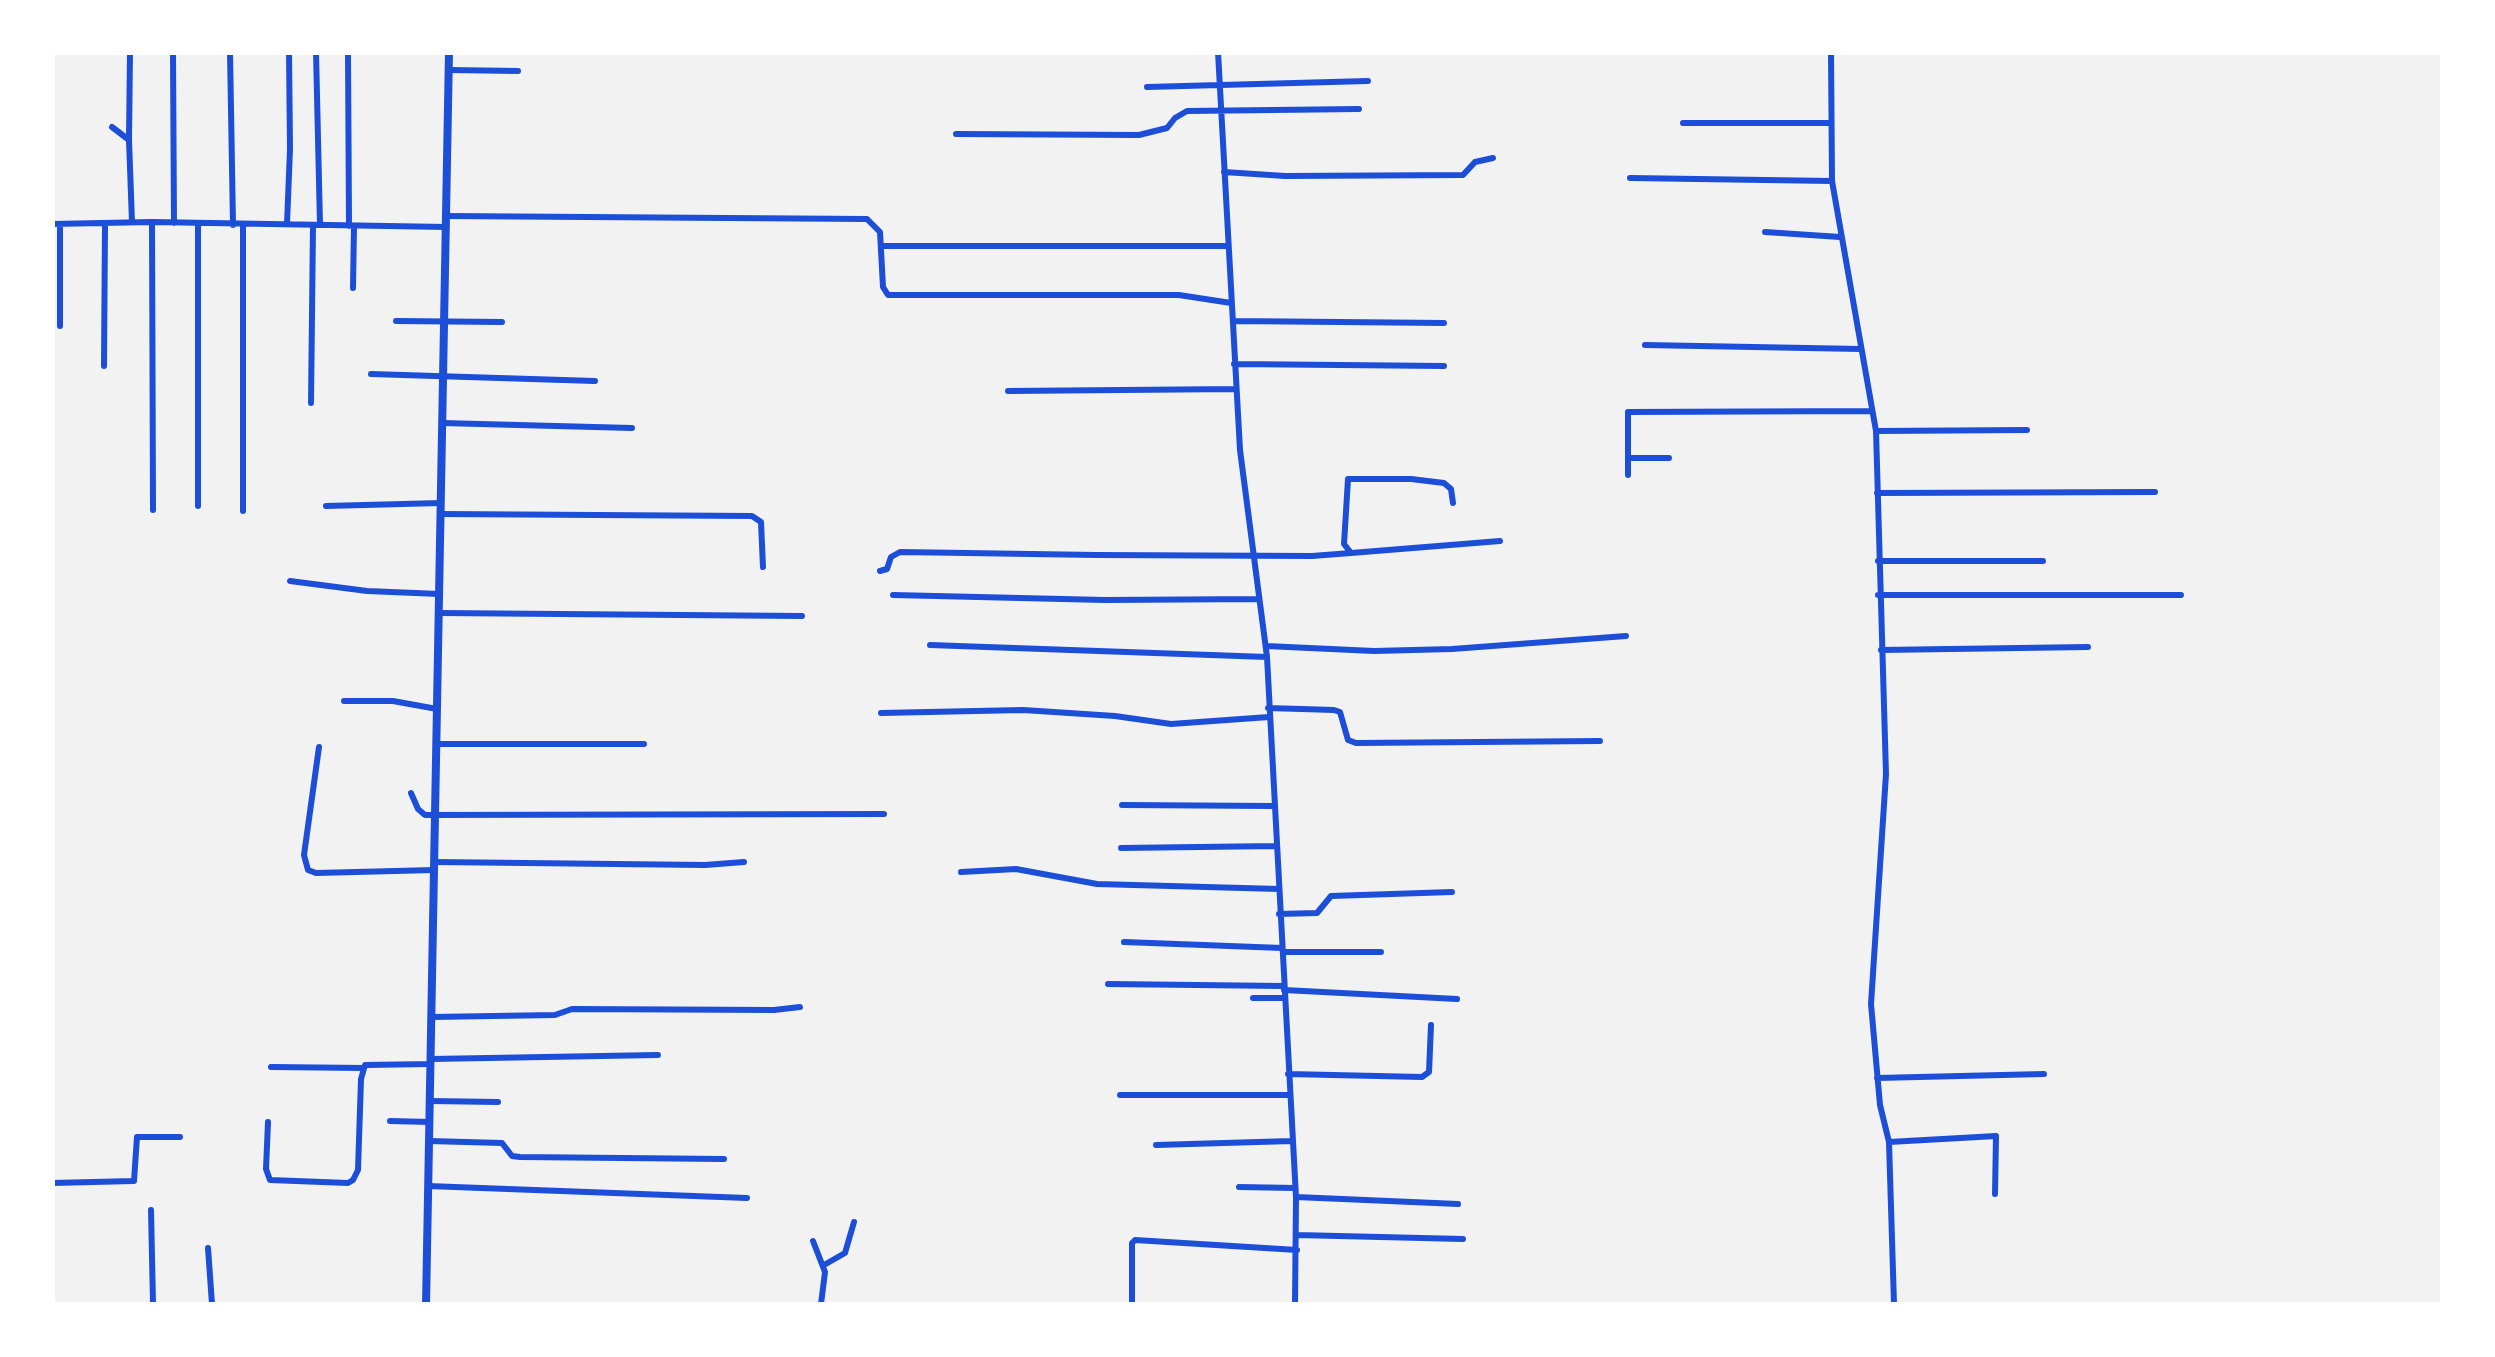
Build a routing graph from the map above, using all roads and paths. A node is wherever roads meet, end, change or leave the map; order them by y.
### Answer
1 (130, 52) edge
2 (230, 52) edge
3 (288, 52) edge
4 (316, 52) edge
5 (348, 52) edge
6 (449, 52) edge
7 (1218, 52) edge
8 (1831, 52) edge
9 (173, 55) edge
10 (448, 70) junction
11 (518, 71) dead end
12 (1368, 81) dead end
13 (1218, 83) junction
14 (1146, 87) dead end
15 (1220, 108) junction
16 (1359, 109) dead end
17 (1683, 123) dead end
18 (1830, 123) junction
19 (112, 127) dead end
20 (956, 134) dead end
21 (129, 140) junction
22 (1493, 158) dead end
23 (1224, 172) junction
24 (1630, 178) dead end
25 (1832, 181) junction
26 (446, 216) junction
27 (132, 222) junction
28 (152, 222) junction
29 (174, 222) junction
30 (198, 223) junction
31 (56, 224) edge
32 (105, 224) junction
33 (233, 224) junction
34 (242, 224) junction
35 (287, 224) junction
36 (316, 225) junction
37 (351, 226) junction
38 (446, 228) junction
39 (1765, 232) dead end
40 (1840, 237) junction
41 (882, 246) junction
42 (1227, 246) junction
43 (353, 288) dead end
44 (1231, 303) junction
45 (1234, 320) junction
46 (396, 322) dead end
47 (444, 322) junction
48 (502, 322) dead end
49 (1444, 323) dead end
50 (60, 326) dead end
51 (1645, 345) dead end
52 (1862, 349) junction
53 (1234, 364) junction
54 (104, 366) dead end
55 (1444, 366) dead end
56 (371, 374) dead end
57 (443, 378) junction
58 (595, 381) dead end
59 (1236, 389) junction
60 (1008, 390) dead end
61 (311, 403) dead end
62 (1872, 411) junction
63 (442, 423) junction
64 (632, 428) dead end
65 (2027, 430) dead end
66 (1876, 431) junction
67 (1628, 458) junction
68 (1669, 458) dead end
69 (1628, 475) dead end
70 (2154, 492) dead end
71 (1878, 493) junction
72 (1453, 502) dead end
73 (441, 503) junction
74 (198, 506) dead end
75 (326, 506) dead end
76 (153, 510) dead end
77 (243, 510) dead end
78 (440, 514) junction
79 (1500, 541) dead end
80 (1351, 553) junction
81 (1252, 554) junction
82 (1878, 561) junction
83 (2043, 561) dead end
84 (763, 567) dead end
85 (880, 571) dead end
86 (290, 580) dead end
87 (439, 594) junction
88 (893, 594) dead end
89 (1878, 595) junction
90 (2181, 595) dead end
91 (1258, 599) junction
92 (439, 613) junction
93 (802, 616) dead end
94 (1626, 636) dead end
95 (930, 646) dead end
96 (1266, 646) junction
97 (2088, 647) dead end
98 (1881, 650) junction
99 (1267, 656) junction
100 (344, 701) dead end
101 (437, 709) junction
102 (881, 712) dead end
103 (1268, 713) junction
104 (1600, 741) dead end
105 (436, 744) junction
106 (644, 744) dead end
107 (320, 746) dead end
108 (411, 792) dead end
109 (1122, 805) dead end
110 (1274, 806) junction
111 (884, 814) dead end
112 (435, 815) junction
113 (1276, 846) junction
114 (1121, 848) dead end
115 (744, 862) dead end
116 (434, 866) junction
117 (961, 872) dead end
118 (1279, 889) junction
119 (1452, 892) dead end
120 (1279, 914) junction
121 (1124, 942) dead end
122 (1282, 950) junction
123 (1381, 952) dead end
124 (1108, 984) dead end
125 (1284, 992) junction
126 (1253, 998) dead end
127 (1457, 999) dead end
128 (800, 1007) dead end
129 (432, 1016) junction
130 (1431, 1025) dead end
131 (658, 1056) dead end
132 (431, 1061) junction
133 (271, 1068) dead end
134 (364, 1068) junction
135 (1288, 1074) junction
136 (2044, 1074) dead end
137 (1877, 1078) junction
138 (1120, 1095) dead end
139 (1290, 1095) junction
140 (430, 1101) junction
141 (498, 1102) dead end
142 (390, 1121) dead end
143 (268, 1122) dead end
144 (430, 1122) junction
145 (180, 1136) dead end
146 (429, 1140) junction
147 (1292, 1141) junction
148 (1889, 1142) junction
149 (1156, 1145) dead end
150 (724, 1158) dead end
151 (52, 1183) edge
152 (428, 1186) junction
153 (1238, 1186) dead end
154 (1295, 1188) junction
155 (1995, 1194) dead end
156 (747, 1198) dead end
157 (1296, 1198) junction
158 (1458, 1204) dead end
159 (151, 1210) dead end
160 (854, 1222) dead end
161 (1297, 1236) junction
162 (1463, 1239) dead end
163 (813, 1240) dead end
164 (208, 1248) dead end
165 (1296, 1250) junction
166 (824, 1265) junction
167 (153, 1304) edge
168 (212, 1304) edge
169 (426, 1304) edge
170 (821, 1304) edge
171 (1132, 1304) edge
172 (1295, 1304) edge
173 (1894, 1304) edge

1 - 21 street
2 - 33 street
3 - 35 street
4 - 36 street
5 - 37 street
6 - 10 street
7 - 13 street
8 - 18 street
9 - 29 street
10 - 11 street
10 - 26 street
12 - 13 street
13 - 14 street
13 - 15 street
15 - 16 street
15 - 20 street
15 - 23 street
17 - 18 street
18 - 25 street
19 - 21 street
21 - 27 street
22 - 23 street
23 - 42 street
24 - 25 street
25 - 40 street
26 - 38 street
26 - 41 street
27 - 28 street
27 - 32 street
28 - 29 street
28 - 76 street
29 - 30 street
30 - 33 street
30 - 74 street
31 - 32 street
31 - 50 street
32 - 54 street
33 - 34 street
34 - 35 street
34 - 77 street
35 - 36 street
36 - 37 street
36 - 61 street
37 - 38 street
37 - 43 street
38 - 47 street
39 - 40 street
40 - 52 street
41 - 42 street
41 - 44 street
42 - 44 street
44 - 45 street
45 - 49 street
45 - 53 street
46 - 47 street
47 - 48 street
47 - 57 street
51 - 52 street
52 - 62 street
53 - 55 street
53 - 59 street
56 - 57 street
57 - 58 street
57 - 63 street
59 - 60 street
59 - 81 street
62 - 66 street
62 - 67 street
63 - 64 street
63 - 73 street
65 - 66 street
66 - 71 street
67 - 68 street
67 - 69 street
70 - 71 street
71 - 82 street
72 - 80 street
73 - 75 street
73 - 78 street
78 - 84 street
78 - 87 street
79 - 80 street
80 - 81 street
81 - 85 street
81 - 91 street
82 - 83 street
82 - 89 street
86 - 87 street
87 - 92 street
88 - 91 street
89 - 90 street
89 - 98 street
91 - 96 street
92 - 93 street
92 - 101 street
94 - 96 street
95 - 99 street
96 - 99 street
97 - 98 street
98 - 137 street
99 - 103 street
100 - 101 street
101 - 105 street
102 - 103 street
103 - 104 street
103 - 110 street
105 - 106 street
105 - 112 street
107 - 116 street
108 - 112 street
109 - 110 street
110 - 113 street
111 - 112 street
112 - 116 street
113 - 114 street
113 - 118 street
115 - 116 street
116 - 129 street
117 - 118 street
118 - 120 street
119 - 120 street
120 - 122 street
121 - 122 street
122 - 123 street
122 - 125 street
124 - 125 street
125 - 126 street
125 - 127 street
125 - 135 street
128 - 129 street
129 - 132 street
130 - 135 street
131 - 132 street
132 - 134 street
132 - 140 street
133 - 134 street
134 - 143 street
135 - 139 street
136 - 137 street
137 - 148 street
138 - 139 street
139 - 147 street
140 - 141 street
140 - 144 street
142 - 144 street
144 - 146 street
145 - 151 street
146 - 150 street
146 - 152 street
147 - 149 street
147 - 154 street
148 - 155 street
148 - 173 street
152 - 156 street
152 - 169 street
153 - 154 street
154 - 157 street
157 - 158 street
157 - 161 street
159 - 167 street
160 - 166 street
161 - 162 street
161 - 165 street
163 - 166 street
164 - 168 street
165 - 171 street
165 - 172 street
166 - 170 street

